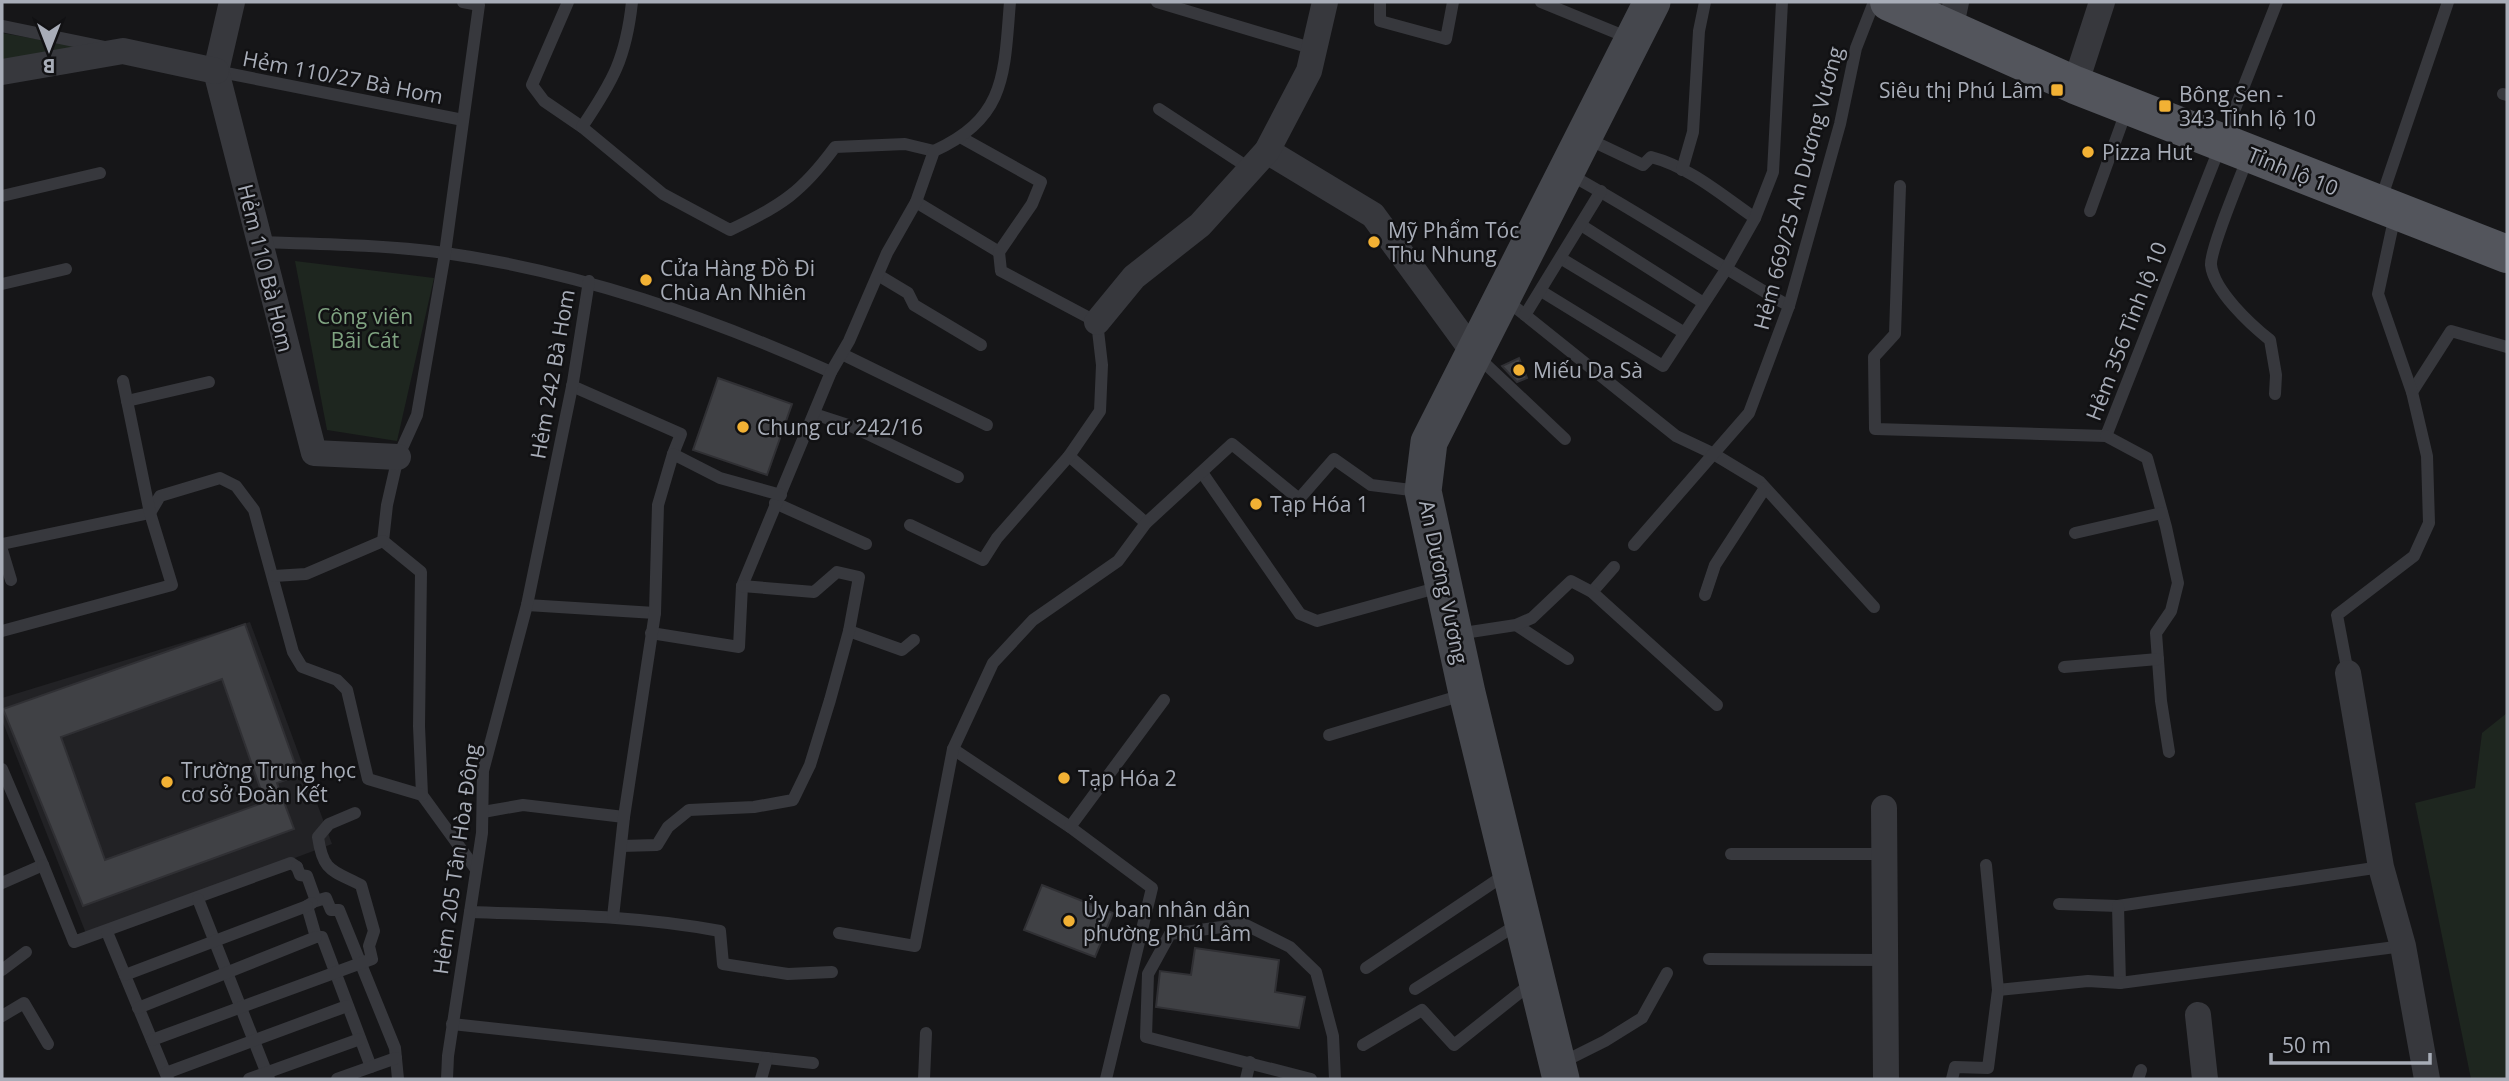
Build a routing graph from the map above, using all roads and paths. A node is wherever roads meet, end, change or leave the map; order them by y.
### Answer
1 (232, 2) edge
2 (463, 2) edge
3 (568, 2) edge
4 (632, 2) edge
5 (1010, 2) edge
6 (1157, 2) edge
7 (1325, 2) edge
8 (1380, 2) edge
9 (1453, 2) edge
10 (1541, 2) edge
11 (1652, 2) edge
12 (1705, 2) edge
13 (1782, 2) edge
14 (1874, 2) edge
15 (1889, 2) edge
16 (2102, 2) edge
17 (2277, 2) edge
18 (2448, 2) edge
19 (1953, 16) edge
20 (2, 26) edge
21 (1633, 39) junction
22 (1314, 49) junction
23 (123, 51) junction
24 (216, 71) junction
25 (2, 72) edge
26 (2075, 85) junction
27 (2128, 106) junction
28 (1158, 109) dead end
29 (463, 120) junction
30 (582, 127) junction
31 (1582, 136) junction
32 (962, 138) junction
33 (2234, 148) junction
34 (934, 151) junction
35 (1258, 160) junction
36 (1682, 170) junction
37 (100, 173) dead end
38 (1566, 173) junction
39 (1900, 186) dead end
40 (1601, 191) junction
41 (2, 197) edge
42 (916, 202) junction
43 (2387, 209) junction
44 (2090, 211) dead end
45 (1755, 218) junction
46 (1581, 225) junction
47 (258, 242) junction
48 (999, 252) junction
49 (445, 253) junction
50 (2507, 254) edge
51 (1562, 259) junction
52 (66, 270) dead end
53 (1725, 271) junction
54 (878, 275) junction
55 (589, 281) junction
56 (2, 284) edge
57 (1541, 291) junction
58 (1702, 302) junction
59 (1513, 306) junction
60 (1788, 306) junction
61 (1097, 322) junction
62 (1683, 332) junction
63 (981, 345) dead end
64 (2507, 347) edge
65 (1474, 353) junction
66 (842, 354) junction
67 (831, 372) junction
68 (122, 381) dead end
69 (209, 382) dead end
70 (572, 386) junction
71 (2412, 392) junction
72 (2275, 394) dead end
73 (127, 401) junction
74 (814, 414) junction
75 (987, 425) dead end
76 (2106, 436) junction
77 (1565, 439) dead end
78 (1712, 453) junction
79 (673, 454) junction
80 (1069, 456) junction
81 (398, 457) junction
82 (1203, 474) junction
83 (958, 477) dead end
84 (1765, 488) junction
85 (1423, 492) junction
86 (778, 499) junction
87 (149, 513) junction
88 (2162, 513) junction
89 (1146, 523) junction
90 (909, 525) dead end
91 (2075, 533) dead end
92 (383, 541) junction
93 (2, 544) edge
94 (866, 544) dead end
95 (1634, 545) dead end
96 (2, 550) edge
97 (1614, 567) dead end
98 (274, 576) junction
99 (11, 580) dead end
100 (742, 586) junction
101 (1444, 586) junction
102 (1592, 592) junction
103 (1705, 595) dead end
104 (527, 605) junction
105 (1874, 607) dead end
106 (654, 613) junction
107 (1516, 625) junction
108 (2, 631) edge
109 (849, 631) junction
110 (651, 633) junction
111 (1457, 634) junction
112 (914, 640) dead end
113 (1568, 659) dead end
114 (2158, 659) junction
115 (2064, 667) dead end
116 (2348, 673) joint
117 (1467, 693) junction
118 (1164, 700) dead end
119 (1717, 705) dead end
120 (1329, 735) dead end
121 (953, 749) junction
122 (2169, 752) dead end
123 (2, 769) edge
124 (422, 795) junction
125 (1884, 808) dead end
126 (483, 812) junction
127 (355, 813) dead end
128 (624, 817) junction
129 (1070, 827) junction
130 (621, 846) junction
131 (1731, 854) dead end
132 (1885, 854) junction
133 (321, 859) junction
134 (43, 865) junction
135 (1986, 865) dead end
136 (297, 867) junction
137 (2381, 867) junction
138 (475, 868) junction
139 (1509, 872) junction
140 (2, 883) edge
141 (198, 899) junction
142 (312, 903) junction
143 (2059, 904) dead end
144 (2119, 905) junction
145 (470, 912) junction
146 (613, 917) junction
147 (1521, 922) junction
148 (107, 932) junction
149 (839, 933) dead end
150 (316, 937) junction
151 (215, 941) junction
152 (2403, 946) junction
153 (26, 952) dead end
154 (1709, 959) dead end
155 (1884, 960) junction
156 (359, 964) junction
157 (1366, 968) dead end
158 (2, 970) edge
159 (227, 972) junction
160 (832, 972) dead end
161 (335, 973) junction
162 (1667, 973) dead end
163 (125, 975) junction
164 (1536, 979) junction
165 (2120, 983) junction
166 (1415, 989) dead end
167 (1998, 990) junction
168 (347, 1006) junction
169 (138, 1008) junction
170 (241, 1008) junction
171 (2198, 1015) dead end
172 (2, 1016) edge
173 (453, 1024) junction
174 (926, 1033) dead end
175 (360, 1039) junction
176 (152, 1040) junction
177 (254, 1041) junction
178 (48, 1044) dead end
179 (1363, 1045) dead end
180 (396, 1058) junction
181 (767, 1058) junction
182 (1250, 1062) junction
183 (813, 1063) dead end
184 (370, 1067) junction
185 (1559, 1072) edge
186 (167, 1076) edge
187 (268, 1076) edge
188 (249, 1079) edge
189 (337, 1079) edge
190 (398, 1079) edge
191 (447, 1079) edge
192 (761, 1079) edge
193 (924, 1079) edge
194 (1107, 1079) edge
195 (1246, 1079) edge
196 (1311, 1079) edge
197 (1335, 1079) edge
198 (1885, 1079) edge
199 (1952, 1079) edge
200 (2205, 1079) edge
201 (2427, 1079) edge

1 - 24 street, Hẻm 110 Bà Hom
2 - 29 lane
3 - 30 lane
4 - 30 lane
5 - 32 lane
6 - 22 lane
7 - 22 street
8 - 9 lane
10 - 21 lane
11 - 21 main road, An Dương Vương
12 - 36 lane
13 - 45 lane
14 - 60 lane, Hẻm 669/25 An Dương Vương
15 - 19 main road, Tỉnh lộ 10
16 - 26 street
17 - 33 lane
18 - 43 lane
19 - 26 main road, Tỉnh lộ 10
20 - 23 lane
21 - 31 main road, An Dương Vương
22 - 35 street
23 - 24 street
23 - 25 street
24 - 29 lane, Hẻm 110/27 Bà Hom
24 - 47 street, Hẻm 110 Bà Hom
26 - 27 main road, Tỉnh lộ 10
27 - 33 main road, Tỉnh lộ 10
27 - 44 lane
28 - 35 lane
29 - 49 lane
30 - 34 lane
31 - 36 lane
31 - 38 main road, An Dương Vương
32 - 34 lane
32 - 48 lane
33 - 43 main road, Tỉnh lộ 10
33 - 72 lane
33 - 76 lane, Hẻm 356 Tỉnh lộ 10
34 - 42 lane
35 - 61 street
35 - 65 street
36 - 45 lane
37 - 41 lane
38 - 40 lane
38 - 59 main road, An Dương Vương
39 - 76 lane, Hẻm 356 Tỉnh lộ 10
40 - 46 lane
40 - 53 lane
42 - 48 lane
42 - 54 lane
43 - 50 main road, Tỉnh lộ 10
43 - 71 lane
45 - 53 lane
46 - 51 lane
46 - 58 lane
47 - 49 lane
47 - 81 street, Hẻm 110 Bà Hom
48 - 61 lane
49 - 55 lane
49 - 81 lane
51 - 57 lane
51 - 62 lane
52 - 56 lane
53 - 58 lane
53 - 60 lane
54 - 63 lane
54 - 66 lane
55 - 67 lane, Hẻm 242 Bà Hom
55 - 70 lane, Hẻm 242 Bà Hom
57 - 59 lane
57 - 62 lane
58 - 62 lane
59 - 65 main road, An Dương Vương
59 - 78 lane
60 - 78 lane, Hẻm 669/25 An Dương Vương
61 - 80 lane
64 - 71 lane
65 - 77 lane
65 - 85 main road, An Dương Vương
66 - 67 lane
66 - 75 lane
67 - 74 lane
68 - 73 lane
69 - 73 lane
70 - 79 lane
70 - 104 lane, Hẻm 242 Bà Hom
71 - 116 lane
73 - 87 lane
74 - 83 lane
74 - 86 lane
76 - 88 lane
78 - 84 lane
78 - 95 lane, Hẻm 669/25 An Dương Vương
79 - 86 lane
79 - 106 lane
80 - 89 lane
80 - 90 lane
81 - 92 lane
82 - 85 lane
82 - 89 lane
82 - 101 lane
84 - 103 lane
84 - 105 lane
85 - 101 main road, An Dương Vương
86 - 94 lane
86 - 100 lane
87 - 93 lane
87 - 98 lane
87 - 108 lane
88 - 91 lane
88 - 114 lane
89 - 121 lane
92 - 98 lane
92 - 124 lane
96 - 99 lane
97 - 102 lane
98 - 124 lane
100 - 109 lane
100 - 110 lane
101 - 111 main road, An Dương Vương
102 - 107 lane
102 - 119 lane
104 - 106 lane
104 - 126 lane, Hẻm 205 Tân Hòa Đông
106 - 110 lane
107 - 111 lane
107 - 113 lane
109 - 112 lane
109 - 130 lane
110 - 128 lane
111 - 117 main road, An Dương Vương
114 - 115 lane
114 - 122 lane
116 - 137 street
117 - 120 lane
117 - 139 main road, An Dương Vương
118 - 129 lane
121 - 129 lane
121 - 149 lane
123 - 134 lane
124 - 138 lane
125 - 132 street
126 - 128 lane
126 - 138 lane, Hẻm 205 Tân Hòa Đông
127 - 133 lane
128 - 130 lane
129 - 194 lane
130 - 146 lane
131 - 132 lane
132 - 155 street
133 - 136 lane
133 - 156 lane
134 - 140 lane
134 - 148 lane
135 - 167 lane
136 - 141 lane
136 - 142 lane
137 - 144 lane
137 - 152 street
138 - 145 lane, Hẻm 205 Tân Hòa Đông
139 - 147 main road, An Dương Vương
139 - 157 lane
141 - 148 lane
141 - 151 lane
142 - 150 lane
142 - 151 lane
142 - 156 lane
143 - 144 lane
144 - 165 lane
145 - 146 lane
145 - 173 lane, Hẻm 205 Tân Hòa Đông
146 - 160 lane
147 - 164 main road, An Dương Vương
147 - 166 lane
148 - 163 lane
150 - 159 lane
150 - 161 lane
151 - 159 lane
151 - 163 lane
152 - 165 lane
152 - 201 street
153 - 158 lane
154 - 155 lane
155 - 198 street
156 - 161 lane
156 - 180 lane
159 - 169 lane
159 - 170 lane
161 - 168 lane
161 - 170 lane
162 - 185 lane
163 - 169 lane
164 - 179 lane
164 - 185 main road, An Dương Vương
165 - 167 lane
167 - 199 lane
168 - 175 lane
168 - 177 lane
169 - 176 lane
170 - 176 lane
170 - 177 lane
171 - 200 street
172 - 178 lane
173 - 181 lane
173 - 191 lane, Hẻm 205 Tân Hòa Đông
174 - 193 lane
175 - 184 lane
175 - 187 lane
176 - 186 lane
177 - 186 lane
177 - 187 lane
180 - 184 lane
180 - 190 lane
181 - 183 lane
181 - 192 lane
182 - 195 lane
182 - 196 lane
182 - 197 lane
184 - 189 lane
187 - 188 lane

